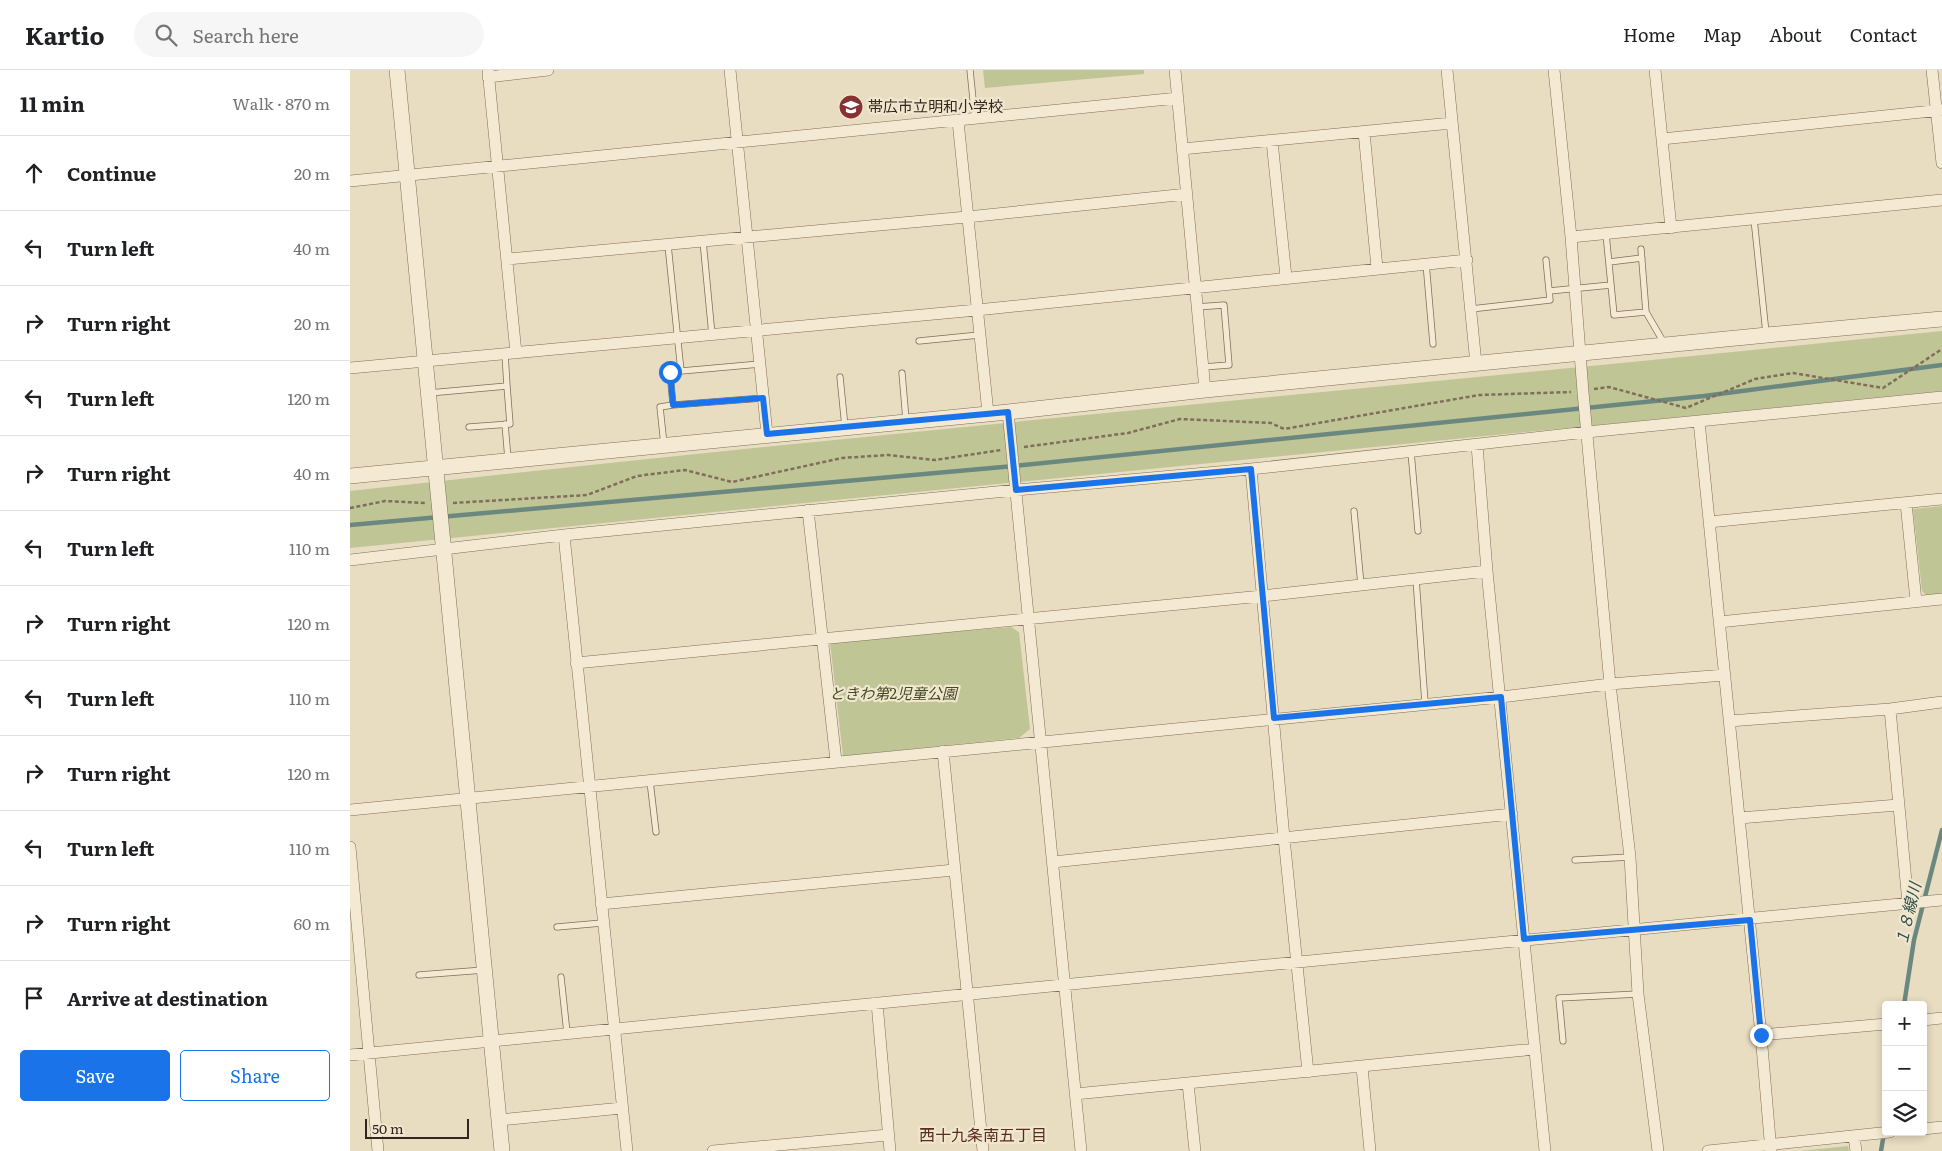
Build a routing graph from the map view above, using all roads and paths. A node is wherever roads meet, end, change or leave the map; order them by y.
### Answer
1 (397, 70) edge
2 (548, 70) edge
3 (730, 70) edge
4 (970, 70) edge
5 (1175, 70) edge
6 (1447, 70) edge
7 (1554, 70) edge
8 (1655, 70) edge
9 (1932, 70) edge
10 (488, 73) edge
11 (1178, 98) junction
12 (1939, 111) edge
13 (975, 119) junction
14 (958, 121) junction
15 (1452, 123) junction
16 (1364, 132) junction
17 (1662, 139) junction
18 (1272, 141) junction
19 (736, 143) junction
20 (1182, 149) junction
21 (1942, 164) edge
22 (496, 166) junction
23 (407, 175) junction
24 (350, 181) edge
25 (1186, 194) junction
26 (1942, 200) edge
27 (967, 217) junction
28 (1754, 219) junction
29 (1671, 228) junction
30 (1606, 234) junction
31 (1572, 237) junction
32 (747, 238) junction
33 (703, 242) junction
34 (668, 245) junction
35 (1641, 249) dead end
36 (1642, 258) junction
37 (507, 259) junction
38 (1467, 260) junction
39 (1546, 260) dead end
40 (1609, 262) junction
41 (1426, 264) junction
42 (1377, 268) junction
43 (1286, 277) junction
44 (1611, 285) junction
45 (1195, 286) junction
46 (1576, 288) junction
47 (1549, 291) junction
48 (1197, 307) junction
49 (1471, 309) junction
50 (977, 310) junction
51 (1646, 312) junction
52 (1942, 319) edge
53 (756, 331) junction
54 (712, 335) junction
55 (980, 335) junction
56 (1766, 335) junction
57 (678, 338) junction
58 (919, 341) dead end
59 (1433, 344) dead end
60 (1665, 345) junction
61 (1942, 349) edge
62 (510, 353) junction
63 (1581, 354) junction
64 (426, 360) junction
65 (760, 364) junction
66 (1476, 364) junction
67 (1202, 367) junction
68 (350, 368) edge
69 (681, 371) junction
70 (902, 373) dead end
71 (840, 377) dead end
72 (507, 386) junction
73 (1205, 390) junction
74 (429, 392) junction
75 (1583, 392) junction
76 (1942, 397) edge
77 (763, 398) junction
78 (673, 405) junction
79 (1008, 412) junction
80 (988, 413) junction
81 (906, 421) junction
82 (1699, 421) junction
83 (505, 424) junction
84 (845, 427) junction
85 (468, 428) dead end
86 (1587, 432) junction
87 (767, 434) junction
88 (664, 445) junction
89 (1477, 445) junction
90 (1012, 449) junction
91 (1411, 452) junction
92 (508, 460) junction
93 (436, 467) junction
94 (1251, 469) junction
95 (350, 476) edge
96 (1016, 490) junction
97 (1942, 499) edge
98 (1906, 503) junction
99 (439, 504) junction
100 (350, 508) edge
101 (808, 510) junction
102 (1354, 511) dead end
103 (1709, 522) junction
104 (1418, 531) dead end
105 (564, 534) junction
106 (442, 548) junction
107 (350, 560) edge
108 (1487, 571) junction
109 (1416, 579) junction
110 (1361, 584) junction
111 (1262, 596) junction
112 (1942, 599) edge
113 (1916, 601) junction
114 (1027, 619) junction
115 (1719, 622) junction
116 (822, 638) junction
117 (576, 663) junction
118 (1725, 675) junction
119 (1610, 684) junction
120 (1501, 697) junction
121 (1942, 702) edge
122 (1425, 703) junction
123 (1890, 709) junction
124 (1274, 718) junction
125 (1730, 721) junction
126 (1040, 742) junction
127 (943, 751) junction
128 (836, 761) junction
129 (650, 781) junction
130 (589, 788) junction
131 (468, 800) junction
132 (1898, 805) junction
133 (350, 810) edge
134 (1512, 814) junction
135 (1739, 818) junction
136 (656, 832) dead end
137 (1284, 838) junction
138 (350, 847) edge
139 (1630, 857) junction
140 (1574, 860) dead end
141 (1052, 862) junction
142 (954, 870) junction
143 (1942, 900) edge
144 (601, 904) junction
145 (1908, 904) junction
146 (1750, 920) junction
147 (602, 923) junction
148 (557, 927) dead end
149 (1634, 929) junction
150 (354, 930) edge
151 (1524, 939) junction
152 (1297, 961) junction
153 (485, 970) junction
154 (419, 975) dead end
155 (561, 977) dead end
156 (1064, 984) junction
157 (967, 994) junction
158 (1638, 994) junction
159 (877, 1003) junction
160 (1942, 1018) edge
161 (1927, 1020) edge
162 (1882, 1024) edge
163 (614, 1028) junction
164 (567, 1033) junction
165 (1761, 1035) junction
166 (492, 1041) junction
167 (1563, 1041) dead end
168 (1536, 1049) junction
169 (370, 1053) junction
170 (350, 1055) edge
171 (1362, 1067) junction
172 (1308, 1072) junction
173 (1188, 1083) junction
174 (1075, 1094) junction
175 (622, 1108) junction
176 (499, 1120) junction
177 (1942, 1127) edge
178 (1927, 1129) edge
179 (1882, 1133) edge
180 (888, 1135) junction
181 (1854, 1136) junction
182 (812, 1146) edge
183 (779, 1148) edge
184 (1771, 1148) edge
185 (728, 1150) edge
186 (378, 1151) edge
187 (502, 1151) edge
188 (627, 1151) edge
189 (713, 1151) edge
190 (890, 1151) edge
191 (983, 1151) edge
192 (1081, 1151) edge
193 (1195, 1151) edge
194 (1370, 1151) edge
195 (1545, 1151) edge
196 (1658, 1151) edge
197 (1708, 1151) edge
198 (1856, 1151) edge

1 - 23 street
2 - 10 street
3 - 19 street
4 - 13 lane
5 - 11 street
6 - 15 street
7 - 31 street
8 - 17 street
9 - 12 street
10 - 22 street
11 - 13 street
11 - 20 street
12 - 17 street
12 - 21 street
13 - 14 street
14 - 19 street
14 - 27 street
15 - 16 street
15 - 38 street
16 - 18 street
16 - 42 street
17 - 29 street
18 - 20 street
18 - 43 street
19 - 22 street
19 - 32 street
20 - 25 street
22 - 23 street
22 - 37 street
23 - 24 street
23 - 64 street
25 - 27 street
25 - 45 street
26 - 28 street
27 - 32 street
27 - 50 street
28 - 29 street
28 - 56 lane
29 - 30 street
30 - 31 street
30 - 40 lane
31 - 46 street
32 - 33 street
32 - 53 street
33 - 34 street
33 - 54 lane
34 - 37 street
34 - 57 lane
35 - 36 lane
36 - 40 lane
36 - 51 lane
37 - 62 street
38 - 41 street
38 - 49 street
39 - 47 lane
40 - 44 lane
41 - 42 street
41 - 59 lane
42 - 43 street
43 - 45 street
44 - 46 lane
44 - 51 lane
45 - 48 street
45 - 50 street
46 - 47 lane
46 - 63 street
47 - 49 lane
48 - 67 street
48 - 67 lane
49 - 66 street
50 - 53 street
50 - 55 street
51 - 60 lane
52 - 56 street
53 - 54 street
53 - 65 street
54 - 57 street
55 - 58 lane
55 - 80 street
56 - 60 street
57 - 62 street
57 - 69 lane
60 - 63 street
61 - 75 path
62 - 64 street
62 - 72 lane
63 - 66 street
63 - 75 street
64 - 68 street
64 - 74 street
65 - 69 lane
65 - 77 street
66 - 73 street
67 - 73 street
69 - 78 lane
70 - 81 lane
71 - 84 lane
72 - 74 lane
72 - 83 lane
73 - 79 street
74 - 93 street
75 - 86 street
75 - 90 path
76 - 82 street
77 - 78 lane
77 - 87 street
78 - 88 lane
79 - 80 street
79 - 90 street
80 - 81 street
81 - 84 street
82 - 86 street
82 - 103 street
83 - 85 lane
83 - 92 lane
84 - 87 street
86 - 89 street
86 - 119 street
87 - 88 street
88 - 92 street
89 - 91 street
89 - 108 street
90 - 96 street
90 - 99 path
91 - 94 street
91 - 104 lane
92 - 93 street
93 - 95 street
93 - 99 street
94 - 96 street
94 - 111 street
96 - 101 street
96 - 114 street
97 - 98 street
98 - 103 street
98 - 113 street
99 - 100 path
99 - 106 street
101 - 105 street
101 - 116 street
102 - 110 lane
103 - 115 street
105 - 106 street
105 - 117 street
106 - 107 street
106 - 131 street
108 - 109 street
108 - 120 street
109 - 110 street
109 - 122 lane
110 - 111 street
111 - 114 street
111 - 124 street
112 - 113 street
113 - 115 street
114 - 116 street
114 - 126 street
115 - 118 street
116 - 117 street
116 - 128 street
117 - 130 street
118 - 119 street
118 - 125 street
119 - 120 street
119 - 139 street
120 - 122 street
120 - 134 street
121 - 123 street
122 - 124 street
123 - 125 street
123 - 132 street
124 - 126 street
124 - 137 street
125 - 135 street
126 - 127 street
126 - 141 street
127 - 128 street
127 - 142 street
128 - 129 street
129 - 130 street
129 - 136 lane
130 - 131 street
130 - 144 street
131 - 133 street
131 - 153 street
132 - 135 street
132 - 145 street
134 - 137 street
134 - 151 street
135 - 146 street
137 - 141 street
137 - 152 street
138 - 150 street
139 - 140 lane
139 - 149 street
141 - 156 street
142 - 144 street
142 - 157 street
143 - 145 street
144 - 147 street
145 - 146 street
146 - 149 street
146 - 165 street
147 - 148 lane
147 - 163 street
149 - 151 street
149 - 158 street
150 - 169 street
151 - 152 street
151 - 168 street
152 - 156 street
152 - 172 street
153 - 154 lane
153 - 166 street
155 - 164 lane
156 - 157 street
156 - 174 street
157 - 159 street
157 - 191 street
158 - 167 lane
158 - 196 street
159 - 163 street
159 - 180 street
160 - 161 street
162 - 165 street
163 - 164 street
163 - 175 street
164 - 166 street
165 - 184 street
166 - 169 street
166 - 176 street
168 - 171 street
168 - 195 street
169 - 170 street
169 - 186 street
171 - 172 street
171 - 194 street
172 - 173 street
173 - 174 street
173 - 193 street
174 - 192 street
175 - 176 street
175 - 188 street
176 - 187 street
177 - 178 street
179 - 181 street
180 - 182 street
180 - 190 street
181 - 184 street
181 - 198 street
182 - 183 street
183 - 185 street
184 - 197 street
185 - 189 street

